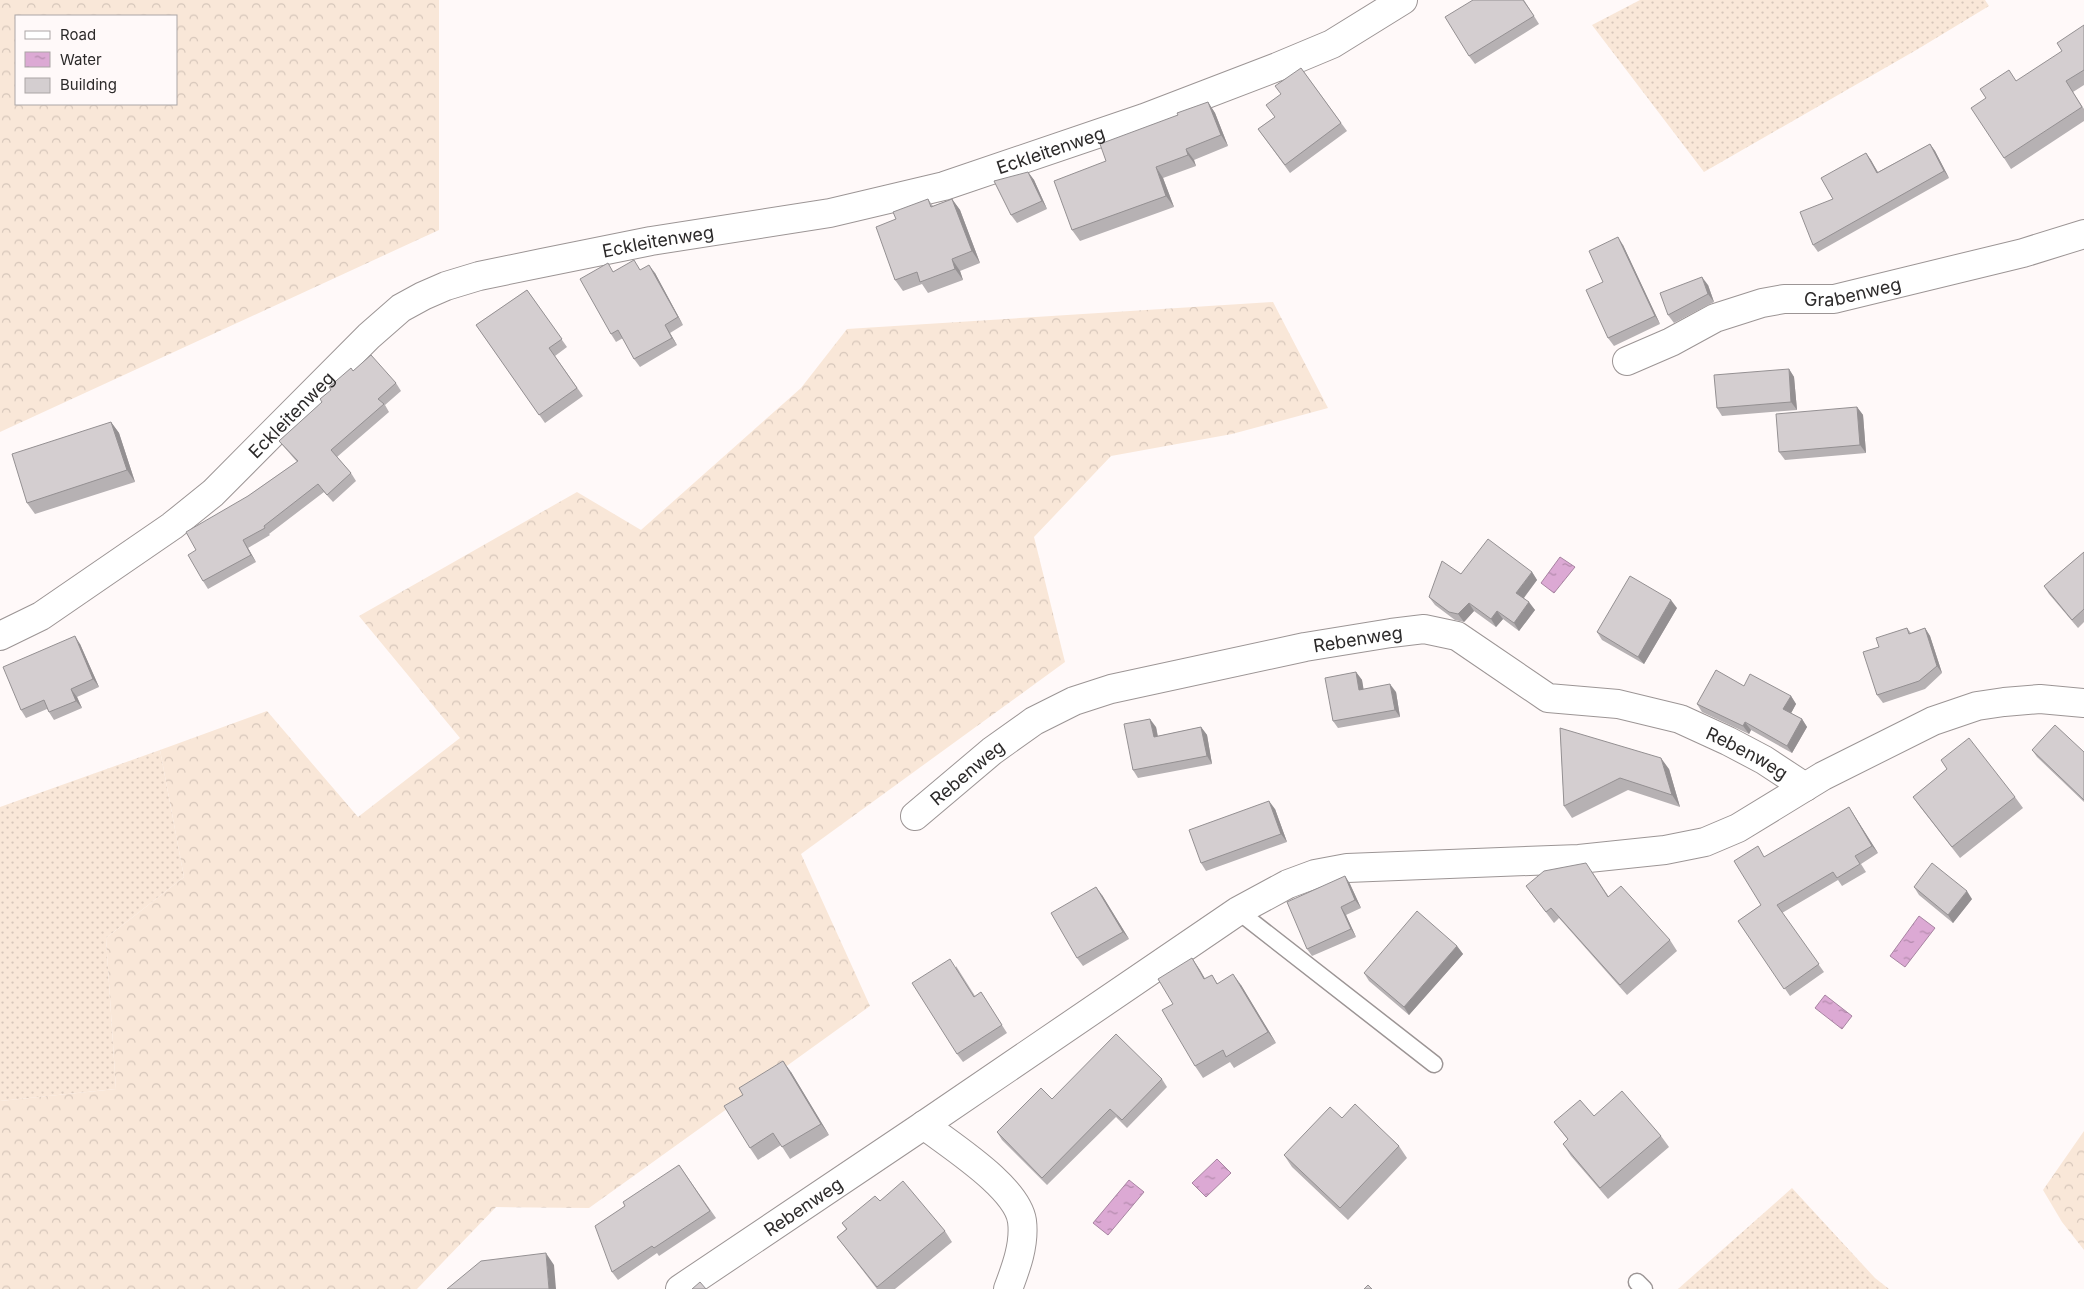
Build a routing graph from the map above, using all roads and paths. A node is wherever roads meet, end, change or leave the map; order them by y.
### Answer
1 (1403, 0) edge
2 (2084, 234) edge
3 (1627, 361) dead end
4 (0, 636) edge
5 (2084, 703) edge
6 (1805, 787) junction
7 (916, 816) dead end
8 (1238, 911) junction
9 (1434, 1064) dead end
10 (924, 1125) junction
11 (680, 1289) edge
12 (1008, 1289) edge

1 - 4 street, Eckleitenweg
2 - 3 street, Grabenweg
5 - 6 street, Rebenweg
6 - 7 street, Rebenweg
6 - 8 street, Rebenweg
8 - 9 lane
8 - 10 street, Rebenweg
10 - 11 street, Rebenweg
10 - 12 street

